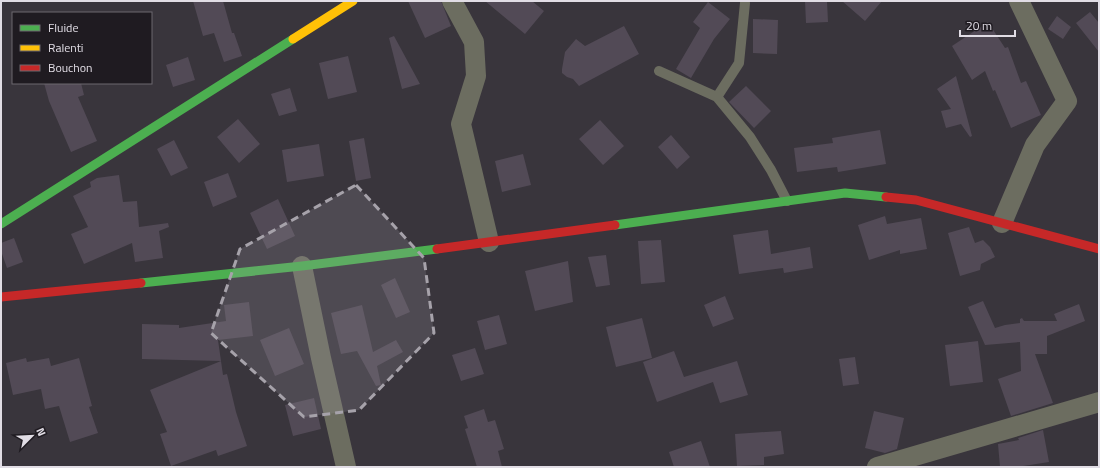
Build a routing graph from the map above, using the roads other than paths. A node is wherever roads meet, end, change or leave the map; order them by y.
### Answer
1 (353, 1) edge
2 (452, 1) edge
3 (1020, 1) edge
4 (745, 3) dead end
5 (658, 70) dead end
6 (717, 97) junction
7 (787, 201) junction
8 (1002, 223) junction
9 (1, 224) edge
10 (489, 242) junction
11 (1099, 250) edge
12 (302, 266) junction
13 (1, 297) edge
14 (1099, 402) edge
15 (346, 467) edge
16 (877, 467) edge

1 - 9 street
2 - 10 street
3 - 8 street
4 - 6 lane
5 - 6 lane
6 - 7 lane
7 - 8 street
7 - 10 street
8 - 11 street
10 - 12 street
12 - 13 street
12 - 15 street
14 - 16 street

